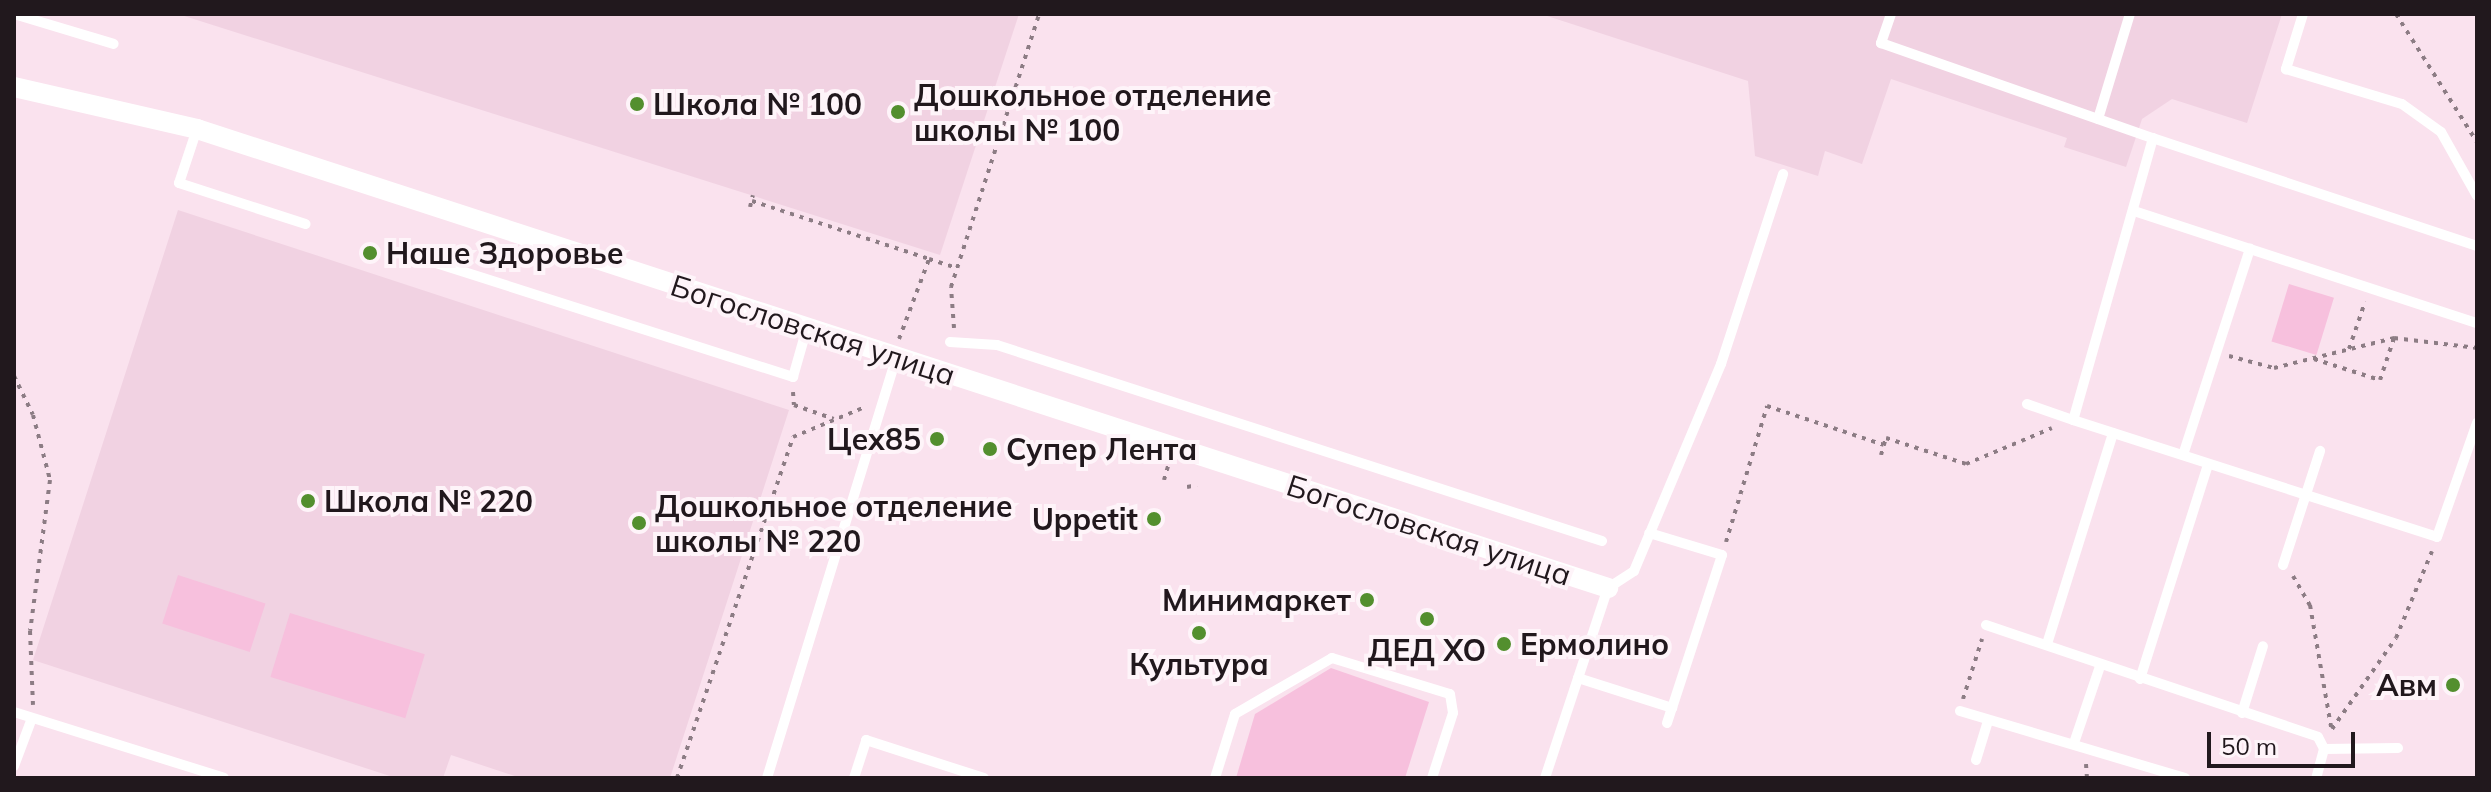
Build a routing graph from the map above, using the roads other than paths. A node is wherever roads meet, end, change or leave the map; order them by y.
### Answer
1 (14, 14) edge
2 (1891, 14) edge
3 (2130, 14) edge
4 (2303, 14) edge
5 (114, 44) dead end
6 (14, 87) edge
7 (2098, 119) junction
8 (197, 129) junction
9 (2153, 138) junction
10 (1783, 174) dead end
11 (2477, 196) edge
12 (2137, 212) junction
13 (305, 224) dead end
14 (2477, 246) edge
15 (2250, 249) junction
16 (436, 263) dead end
17 (2477, 323) edge
18 (807, 328) junction
19 (950, 342) road end
20 (897, 353) junction
21 (2027, 404) dead end
22 (2073, 420) junction
23 (2477, 423) edge
24 (2113, 433) junction
25 (2320, 451) dead end
26 (2183, 455) junction
27 (2208, 464) junction
28 (2306, 495) junction
29 (1649, 533) junction
30 (1602, 541) dead end
31 (2283, 565) road end
32 (1608, 588) junction
33 (1986, 625) road end
34 (2047, 644) junction
35 (2263, 646) dead end
36 (2100, 666) junction
37 (1578, 678) junction
38 (2140, 679) junction
39 (1672, 708) junction
40 (1960, 711) road end
41 (14, 712) edge
42 (2242, 713) junction
43 (32, 718) junction
44 (1988, 721) junction
45 (1667, 723) dead end
46 (2074, 743) junction
47 (2398, 748) dead end
48 (2324, 749) junction
49 (1976, 760) dead end
50 (14, 766) edge
51 (224, 778) edge
52 (767, 778) edge
53 (854, 778) edge
54 (984, 778) edge
55 (1215, 778) edge
56 (1432, 778) edge
57 (1545, 778) edge
58 (2185, 778) edge
59 (2316, 778) edge

1 - 5 lane
2 - 7 lane
3 - 7 lane
4 - 11 lane
6 - 8 street, Богословская улица
7 - 9 lane
8 - 13 lane
8 - 18 street, Богословская улица
9 - 12 lane
9 - 14 lane
10 - 29 lane
12 - 15 lane
12 - 22 lane
15 - 17 lane
15 - 26 lane
16 - 18 lane
18 - 20 street, Богословская улица
19 - 30 lane
20 - 32 street, Богословская улица
20 - 52 lane
21 - 22 lane
22 - 24 lane
23 - 28 lane
24 - 26 lane
24 - 34 lane
25 - 28 lane
26 - 27 lane
27 - 28 lane
27 - 38 lane
28 - 31 lane
29 - 32 lane
29 - 39 lane
32 - 37 lane
33 - 34 lane
34 - 36 lane
35 - 42 lane
36 - 38 lane
36 - 46 lane
37 - 39 lane
37 - 57 lane
38 - 42 lane
39 - 45 lane
40 - 44 lane
41 - 43 lane
42 - 48 lane
43 - 50 lane
43 - 51 lane
44 - 46 lane
44 - 49 lane
46 - 58 lane
47 - 48 lane
48 - 59 lane
53 - 54 lane
55 - 56 lane

